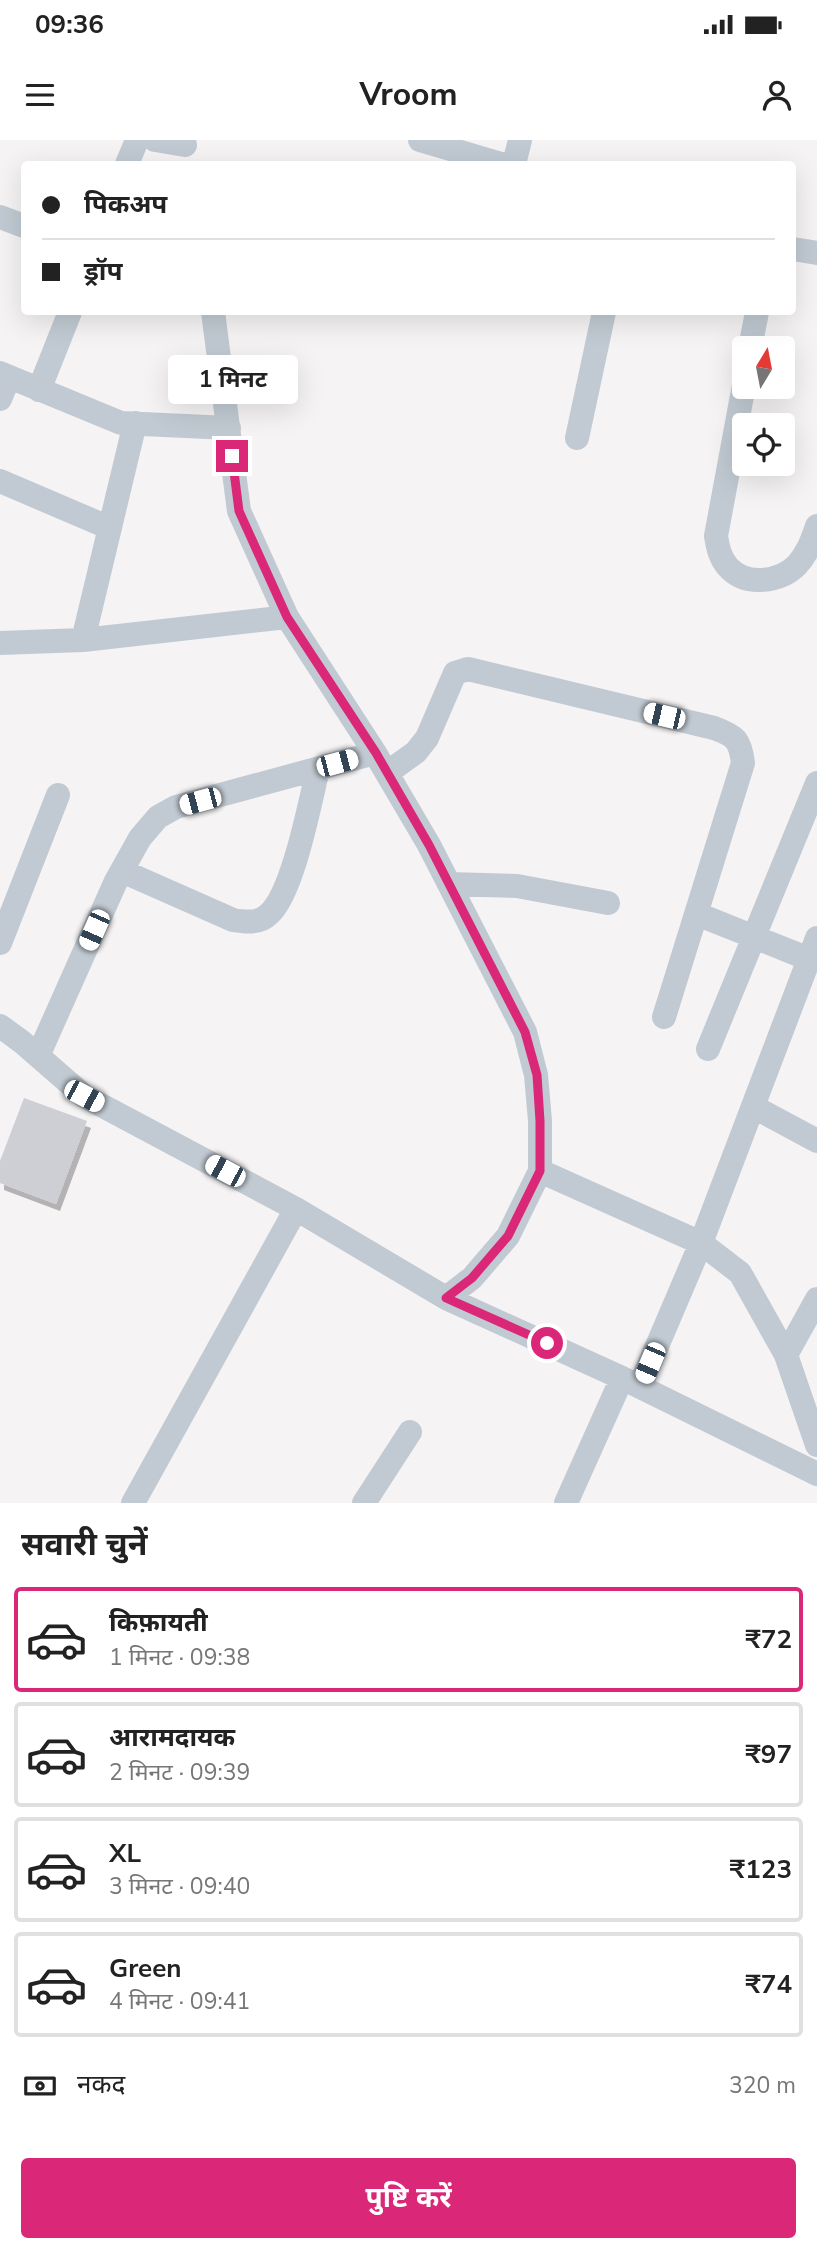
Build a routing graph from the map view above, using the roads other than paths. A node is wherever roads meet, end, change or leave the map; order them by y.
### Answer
1 (137, 140) edge
2 (155, 140) edge
3 (420, 140) edge
4 (520, 140) edge
5 (186, 150) edge
6 (128, 161) edge
7 (491, 161) edge
8 (515, 161) edge
9 (0, 217) edge
10 (21, 225) edge
11 (796, 250) edge
12 (817, 253) edge
13 (69, 315) edge
14 (213, 315) edge
15 (603, 315) edge
16 (756, 315) edge
17 (752, 336) edge
18 (3, 383) edge
19 (39, 390) junction
20 (741, 399) edge
21 (135, 423) junction
22 (229, 428) junction
23 (577, 438) dead end
24 (0, 481) edge
25 (817, 526) edge
26 (110, 528) junction
27 (287, 617) junction
28 (83, 640) junction
29 (0, 643) edge
30 (381, 763) junction
31 (318, 769) junction
32 (817, 783) edge
33 (58, 795) dead end
34 (122, 871) junction
35 (449, 884) junction
36 (608, 903) dead end
37 (697, 914) junction
38 (754, 937) junction
39 (0, 943) edge
40 (813, 949) edge
41 (664, 1017) dead end
42 (0, 1026) edge
43 (708, 1049) dead end
44 (38, 1056) junction
45 (754, 1107) junction
46 (817, 1140) edge
47 (540, 1171) junction
48 (296, 1209) junction
49 (701, 1243) junction
50 (446, 1298) junction
51 (817, 1299) edge
52 (786, 1356) junction
53 (631, 1382) junction
54 (410, 1432) dead end
55 (817, 1446) edge
56 (817, 1474) edge
57 (133, 1503) edge
58 (364, 1503) edge
59 (566, 1503) edge

1 - 6 street
2 - 5 street
3 - 7 street
4 - 8 street
9 - 10 street
11 - 12 street
13 - 19 street
14 - 22 street
15 - 23 street
16 - 17 street
18 - 19 street
19 - 21 street
20 - 25 street
21 - 22 street
21 - 26 street
22 - 27 street
24 - 26 street
26 - 28 street
27 - 28 street
27 - 30 street
28 - 29 street
30 - 31 street
30 - 35 street
30 - 37 street
31 - 34 street
31 - 34 street
32 - 38 street
33 - 39 street
34 - 44 street
35 - 36 street
35 - 47 street
37 - 38 street
37 - 41 street
38 - 40 street
38 - 43 street
40 - 45 street
42 - 44 street
44 - 48 street
45 - 46 street
45 - 49 street
47 - 49 street
47 - 50 street
48 - 50 street
48 - 57 street
49 - 52 street
49 - 53 street
50 - 53 street
51 - 52 street
52 - 55 street
53 - 56 street
53 - 59 street
54 - 58 street

